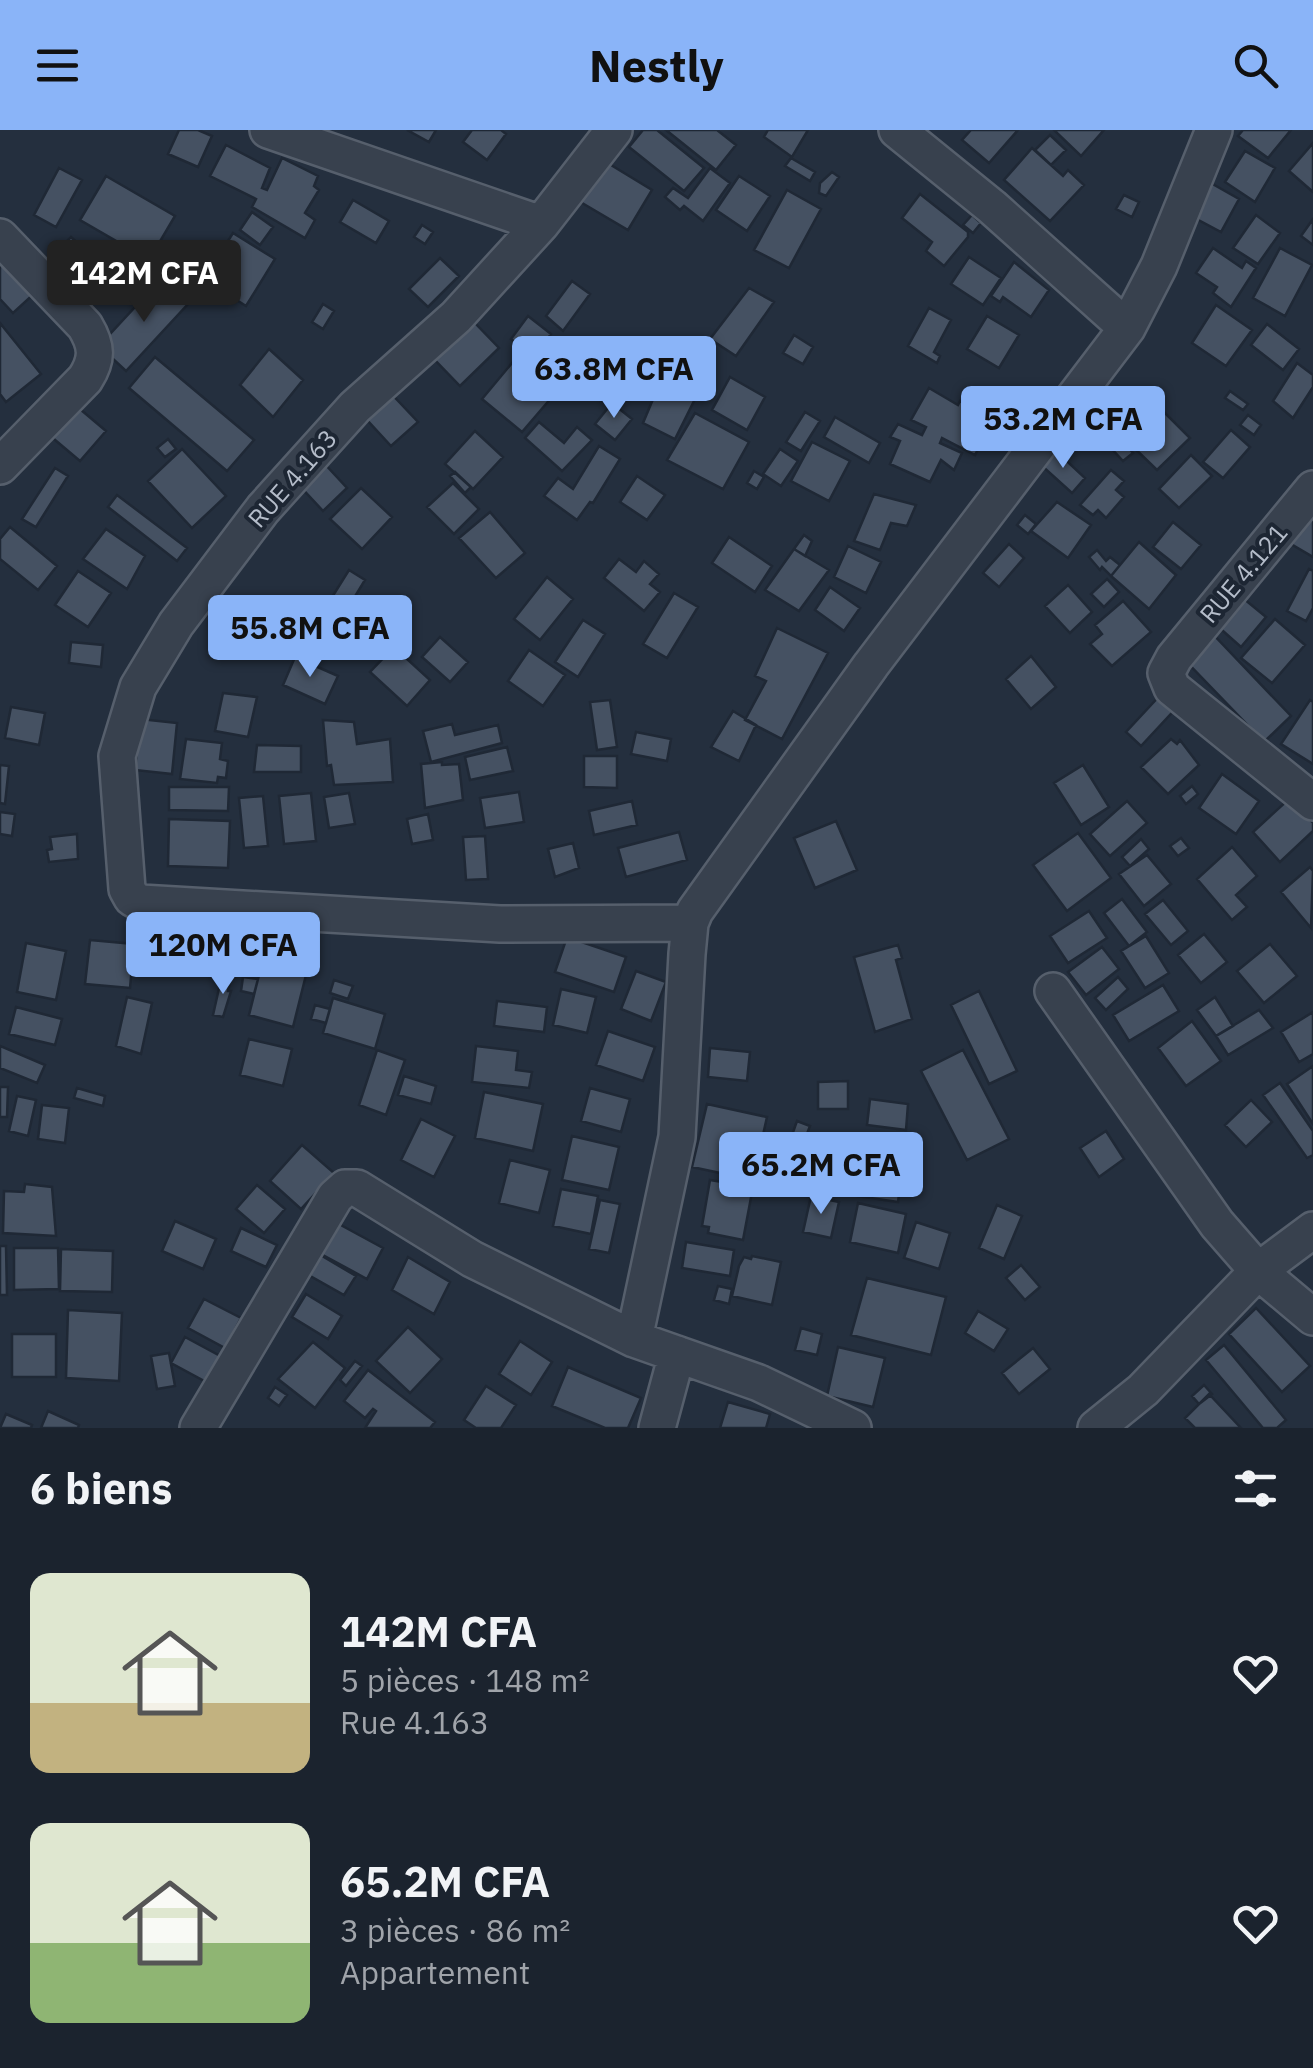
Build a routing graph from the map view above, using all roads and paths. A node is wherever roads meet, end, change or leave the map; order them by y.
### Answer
1 (268, 130) edge
2 (614, 130) edge
3 (897, 130) edge
4 (1214, 130) edge
5 (541, 224) junction
6 (0, 238) edge
7 (1126, 328) junction
8 (0, 466) edge
9 (1313, 489) edge
10 (1313, 802) edge
11 (690, 923) junction
12 (1053, 991) dead end
13 (1313, 1230) edge
14 (1258, 1271) junction
15 (1313, 1317) edge
16 (634, 1339) junction
17 (677, 1354) junction
18 (198, 1428) edge
19 (656, 1428) edge
20 (853, 1428) edge
21 (1096, 1428) edge

1 - 5 street
2 - 5 street, RUE 4.163
3 - 7 street
4 - 7 street
5 - 11 street, RUE 4.163
6 - 8 street
7 - 11 street
9 - 10 street, RUE 4.121
11 - 16 street
12 - 14 street
13 - 14 street
14 - 15 street
14 - 21 street
16 - 17 street
16 - 18 street
17 - 19 street
17 - 20 street

